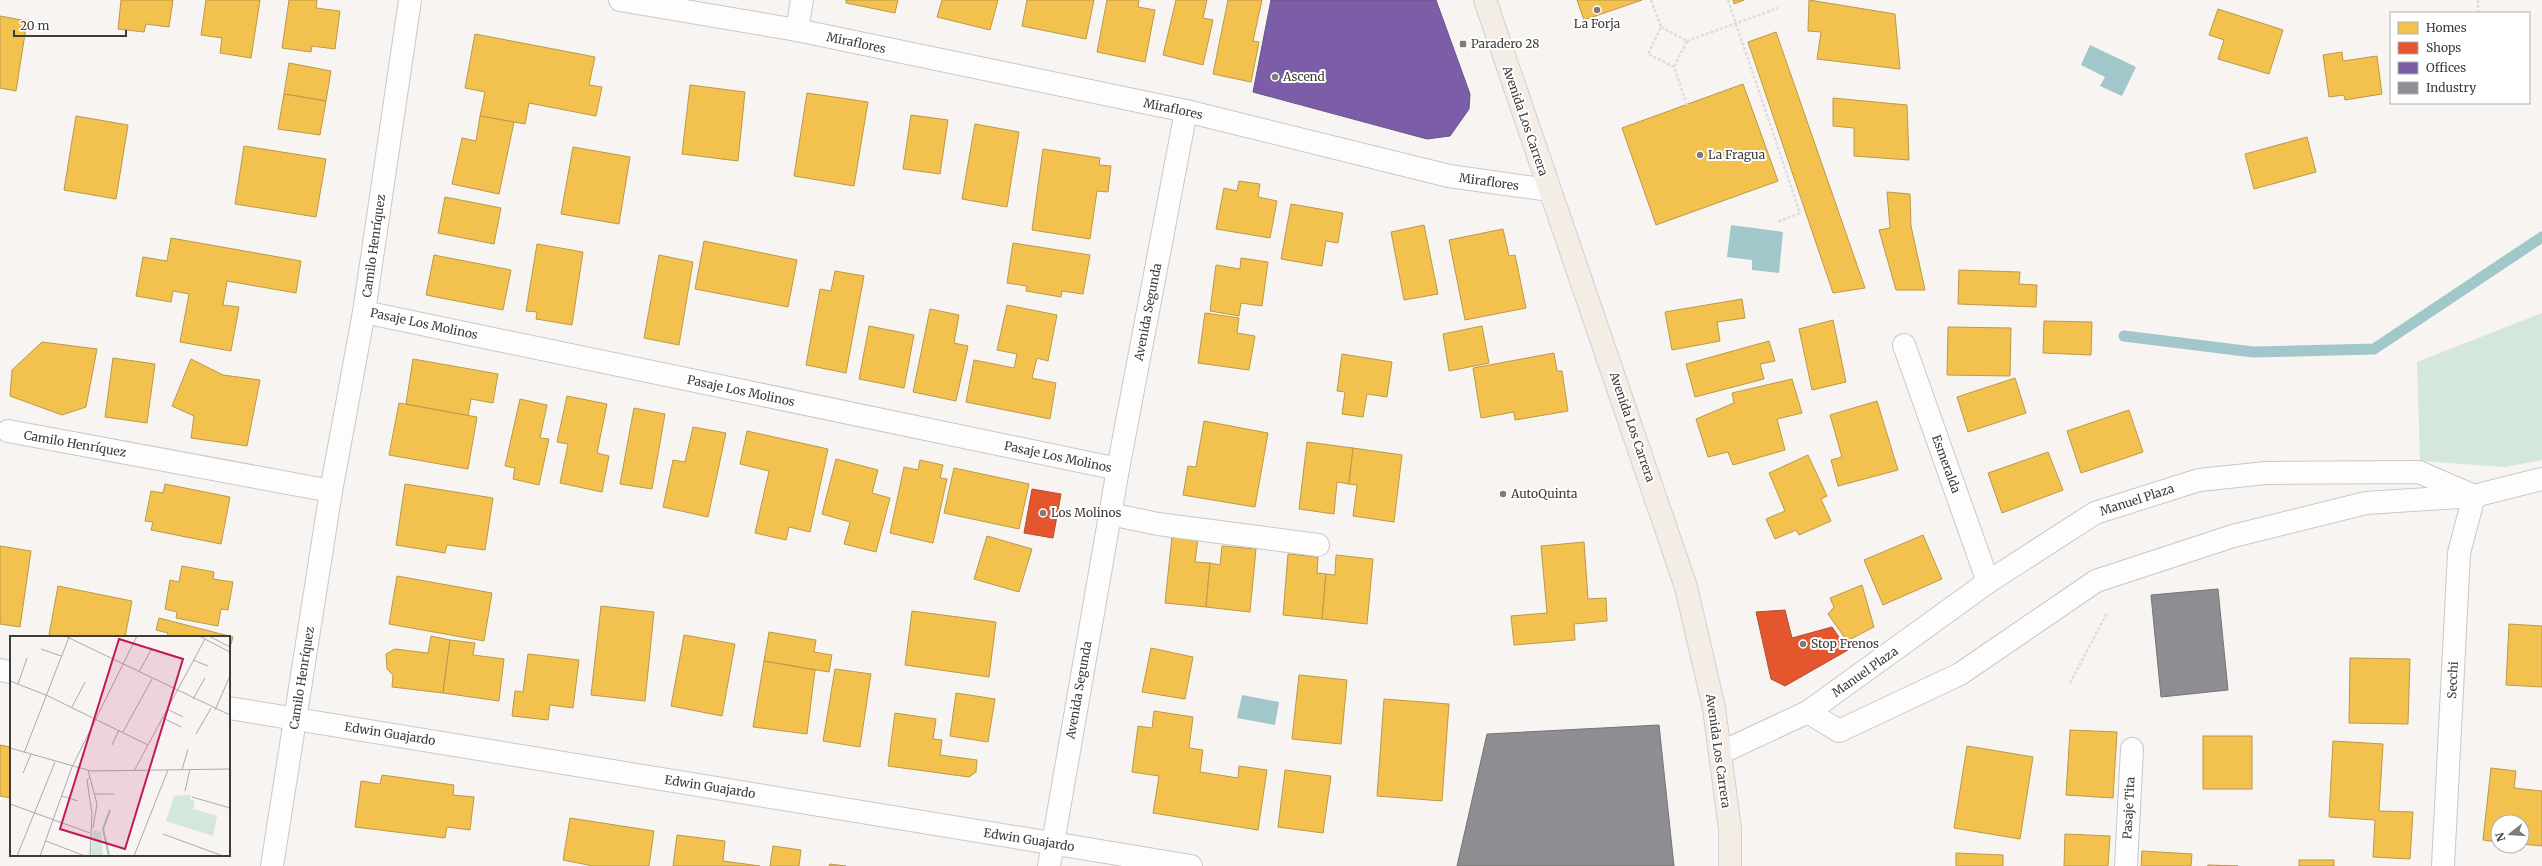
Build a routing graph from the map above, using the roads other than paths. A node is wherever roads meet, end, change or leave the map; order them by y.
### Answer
1 (410, 0) edge
2 (620, 0) edge
3 (802, 0) edge
4 (1485, 0) edge
5 (675, 5) edge
6 (797, 30) junction
7 (1186, 111) junction
8 (1549, 190) junction
9 (364, 312) junction
10 (1904, 345) dead end
11 (8, 431) dead end
12 (1118, 469) junction
13 (2542, 479) edge
14 (330, 491) junction
15 (2474, 496) junction
16 (1110, 514) junction
17 (1318, 545) dead end
18 (1988, 582) junction
19 (0, 670) edge
20 (10, 672) edge
21 (230, 708) edge
22 (1808, 712) junction
23 (296, 719) junction
24 (2132, 749) dead end
25 (1720, 753) junction
26 (1052, 844) junction
27 (272, 866) edge
28 (1048, 866) edge
29 (1191, 866) edge
30 (1730, 866) edge
31 (2126, 866) edge
32 (2443, 866) edge

1 - 9 street, Camilo Henríquez
2 - 5 street, Miraflores
3 - 6 street
4 - 8 main road, Avenida Los Carrera
5 - 6 street, Miraflores
6 - 7 street, Miraflores
7 - 8 street, Miraflores
7 - 12 street, Avenida Segunda
8 - 25 main road, Avenida Los Carrera
9 - 12 street, Pasaje Los Molinos
9 - 14 street, Camilo Henríquez
10 - 18 street, Esmeralda
11 - 14 street, Camilo Henríquez
12 - 16 street, Avenida Segunda
13 - 15 street
14 - 23 street, Camilo Henríquez
15 - 18 street, Manuel Plaza
15 - 22 street
15 - 32 street, Secchi
16 - 17 street
16 - 26 street, Avenida Segunda
18 - 22 street, Manuel Plaza
19 - 20 street
21 - 23 street, Edwin Guajardo
22 - 25 street, Manuel Plaza
23 - 26 street, Edwin Guajardo
23 - 27 street, Camilo Henríquez
24 - 31 street, Pasaje Tita
25 - 30 main road, Avenida Los Carrera
26 - 28 street, Avenida Segunda
26 - 29 street, Edwin Guajardo

